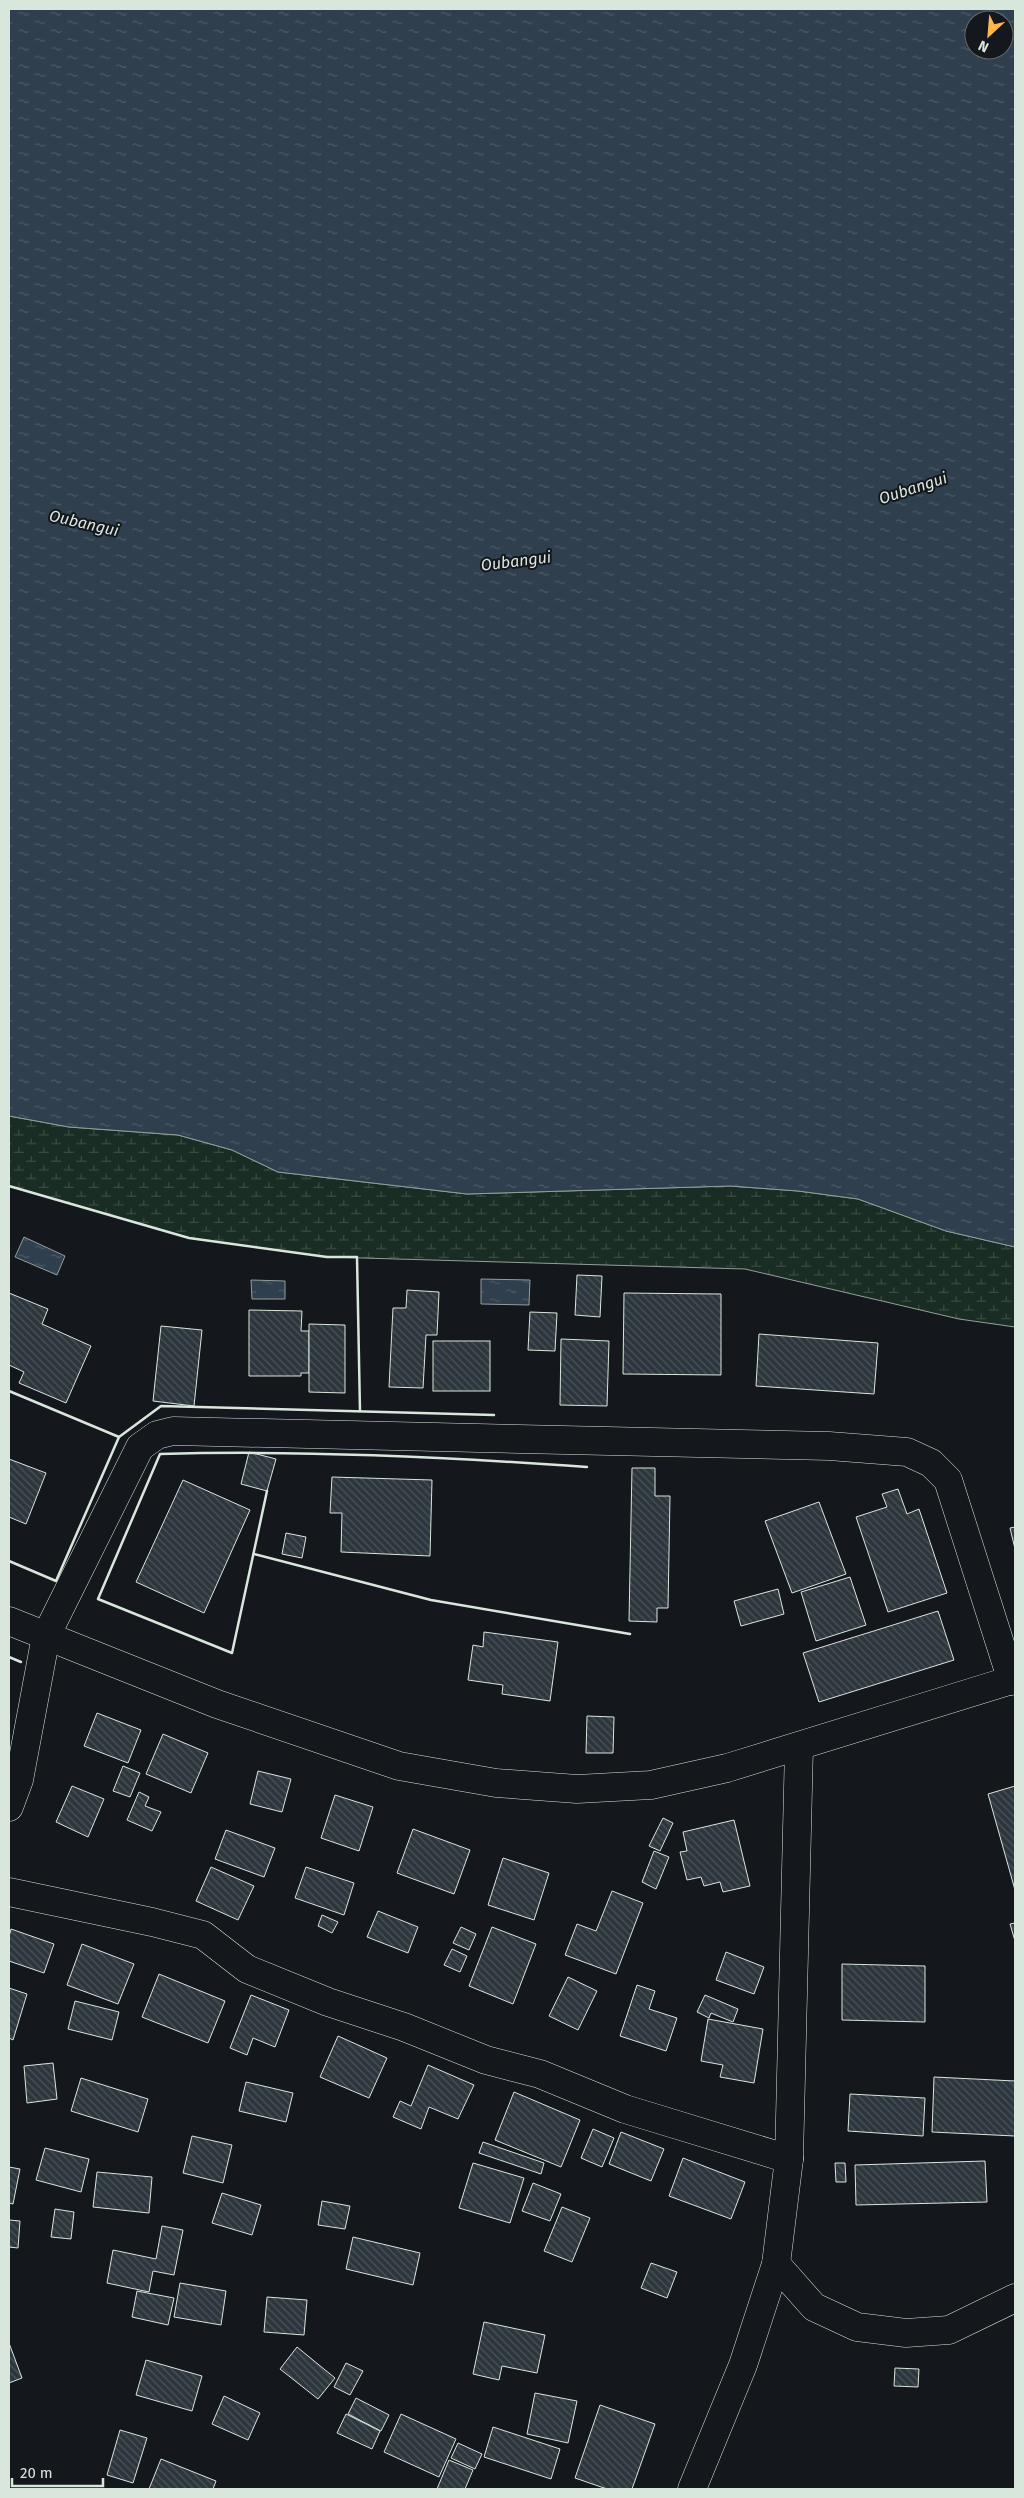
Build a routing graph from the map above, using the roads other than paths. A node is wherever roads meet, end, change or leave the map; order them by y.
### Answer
1 (9, 1621) edge
2 (46, 1636) junction
3 (1014, 1680) edge
4 (799, 1747) junction
5 (9, 1807) edge
6 (9, 1892) edge
7 (789, 2159) junction
8 (776, 2264) junction
9 (1015, 2298) edge
10 (692, 2489) edge

1 - 2 street
2 - 3 street
2 - 4 street
2 - 5 street
3 - 4 street
4 - 7 street
6 - 7 street
7 - 8 street
8 - 9 street
8 - 10 street

